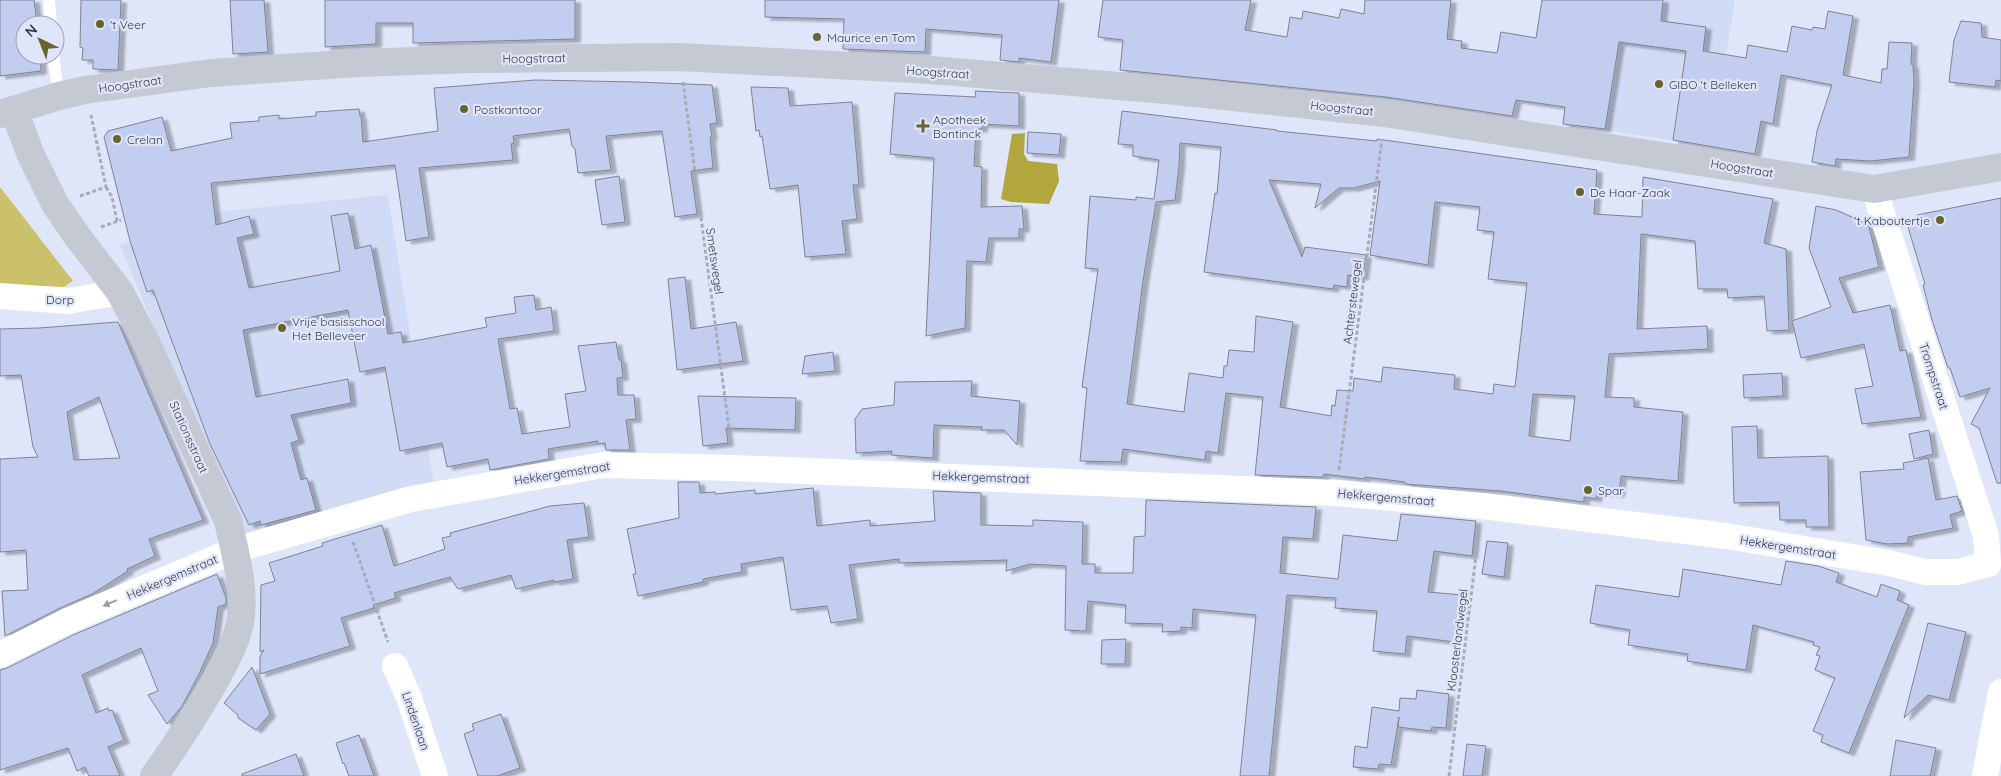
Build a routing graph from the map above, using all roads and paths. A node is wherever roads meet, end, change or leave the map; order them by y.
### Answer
1 (49, 0) edge
2 (50, 15) edge
3 (679, 57) junction
4 (54, 65) edge
5 (59, 96) junction
6 (7, 112) edge
7 (1384, 113) junction
8 (91, 114) dead end
9 (2001, 168) edge
10 (106, 187) junction
11 (1874, 189) junction
12 (55, 204) junction
13 (102, 226) dead end
14 (120, 292) junction
15 (0, 296) edge
16 (735, 468) junction
17 (1336, 493) junction
18 (1482, 506) junction
19 (345, 518) junction
20 (235, 550) junction
21 (1995, 572) edge
22 (0, 654) edge
23 (395, 666) joint
24 (2001, 692) edge
25 (154, 776) edge
26 (435, 776) edge
27 (1449, 776) edge
28 (1985, 776) edge

1 - 2 lane
3 - 5 main road, Hoogstraat
3 - 7 main road, Hoogstraat
3 - 16 path, Smetswegel
4 - 5 lane
5 - 6 main road, Hoogstraat
6 - 12 main road, Stationsstraat
7 - 11 main road, Hoogstraat
7 - 17 path, Achterstewegel
8 - 10 path
9 - 11 main road, Hoogstraat
10 - 12 path
10 - 13 path
11 - 21 street, Trompstraat
12 - 14 main road, Stationsstraat
14 - 15 street, Dorp
14 - 20 main road, Stationsstraat
16 - 17 street, Hekkergemstraat
16 - 19 street, Hekkergemstraat
17 - 18 street, Hekkergemstraat
18 - 21 street, Hekkergemstraat
18 - 27 path, Kloosterlandwegel
19 - 20 street, Hekkergemstraat
19 - 23 path
20 -> 22 street, Hekkergemstraat
20 - 25 main road, Stationsstraat
23 - 26 street, Lindenlaan
24 - 28 street

